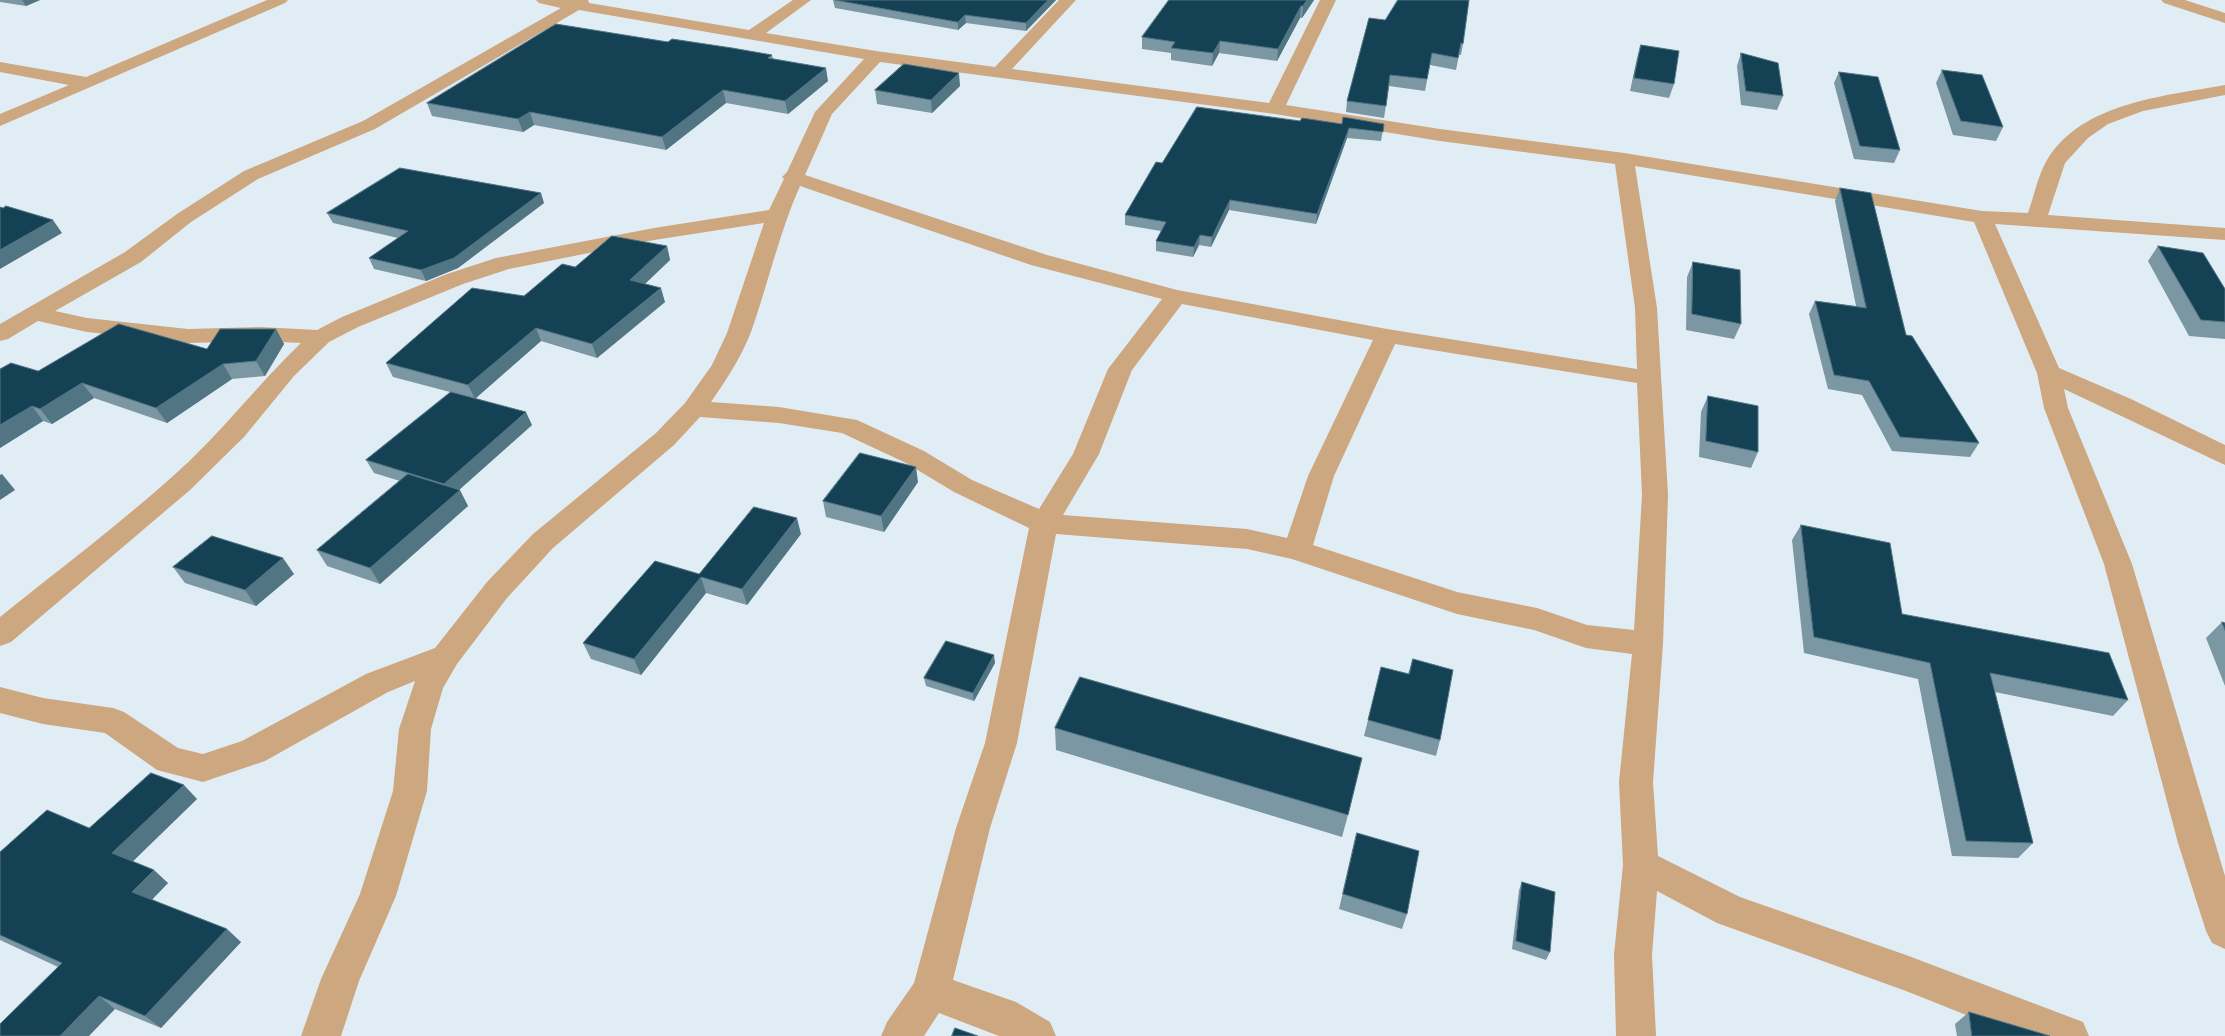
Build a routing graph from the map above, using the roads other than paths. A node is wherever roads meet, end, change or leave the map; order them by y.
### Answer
1 (280, 0) edge
2 (544, 0) edge
3 (803, 0) edge
4 (1068, 0) edge
5 (1328, 0) edge
6 (2169, 0) edge
7 (581, 2) edge
8 (2225, 18) edge
9 (752, 35) junction
10 (876, 56) junction
11 (0, 67) edge
12 (999, 73) junction
13 (88, 83) junction
14 (2225, 90) edge
15 (1274, 109) junction
16 (0, 121) edge
17 (1624, 159) junction
18 (792, 177) junction
19 (777, 215) junction
20 (1982, 217) junction
21 (2036, 219) junction
22 (2225, 234) edge
23 (1176, 296) junction
24 (36, 314) junction
25 (0, 334) edge
26 (1387, 336) junction
27 (321, 337) junction
28 (2049, 373) junction
29 (1649, 378) junction
30 (694, 409) junction
31 (2225, 456) edge
32 (1044, 523) junction
33 (1297, 550) junction
34 (0, 634) edge
35 (1648, 644) junction
36 (446, 656) junction
37 (0, 700) edge
38 (1641, 865) junction
39 (2225, 931) edge
40 (931, 991) junction
41 (321, 1036) edge
42 (901, 1036) edge
43 (1036, 1036) edge
44 (1636, 1036) edge
45 (2070, 1036) edge

1 - 13 street
2 - 7 street
3 - 9 street
4 - 12 street
5 - 15 street
6 - 8 street
7 - 9 street
7 - 24 street
9 - 10 street
10 - 12 street
10 - 18 street
11 - 13 street
12 - 15 street
13 - 16 street
14 - 21 street
15 - 17 street
17 - 20 street
17 - 29 street
18 - 19 street
18 - 23 street
19 - 27 street
19 - 30 street
20 - 21 street
20 - 28 street
21 - 22 street
23 - 26 street
23 - 32 street
24 - 25 street
24 - 27 street
26 - 29 street
26 - 33 street
27 - 34 street
28 - 31 street
28 - 39 street
29 - 35 street
30 - 32 street
30 - 36 street
32 - 33 street
32 - 40 street
33 - 35 street
35 - 38 street
36 - 37 street
36 - 41 street
38 - 44 street
38 - 45 street
40 - 42 street
40 - 43 street

